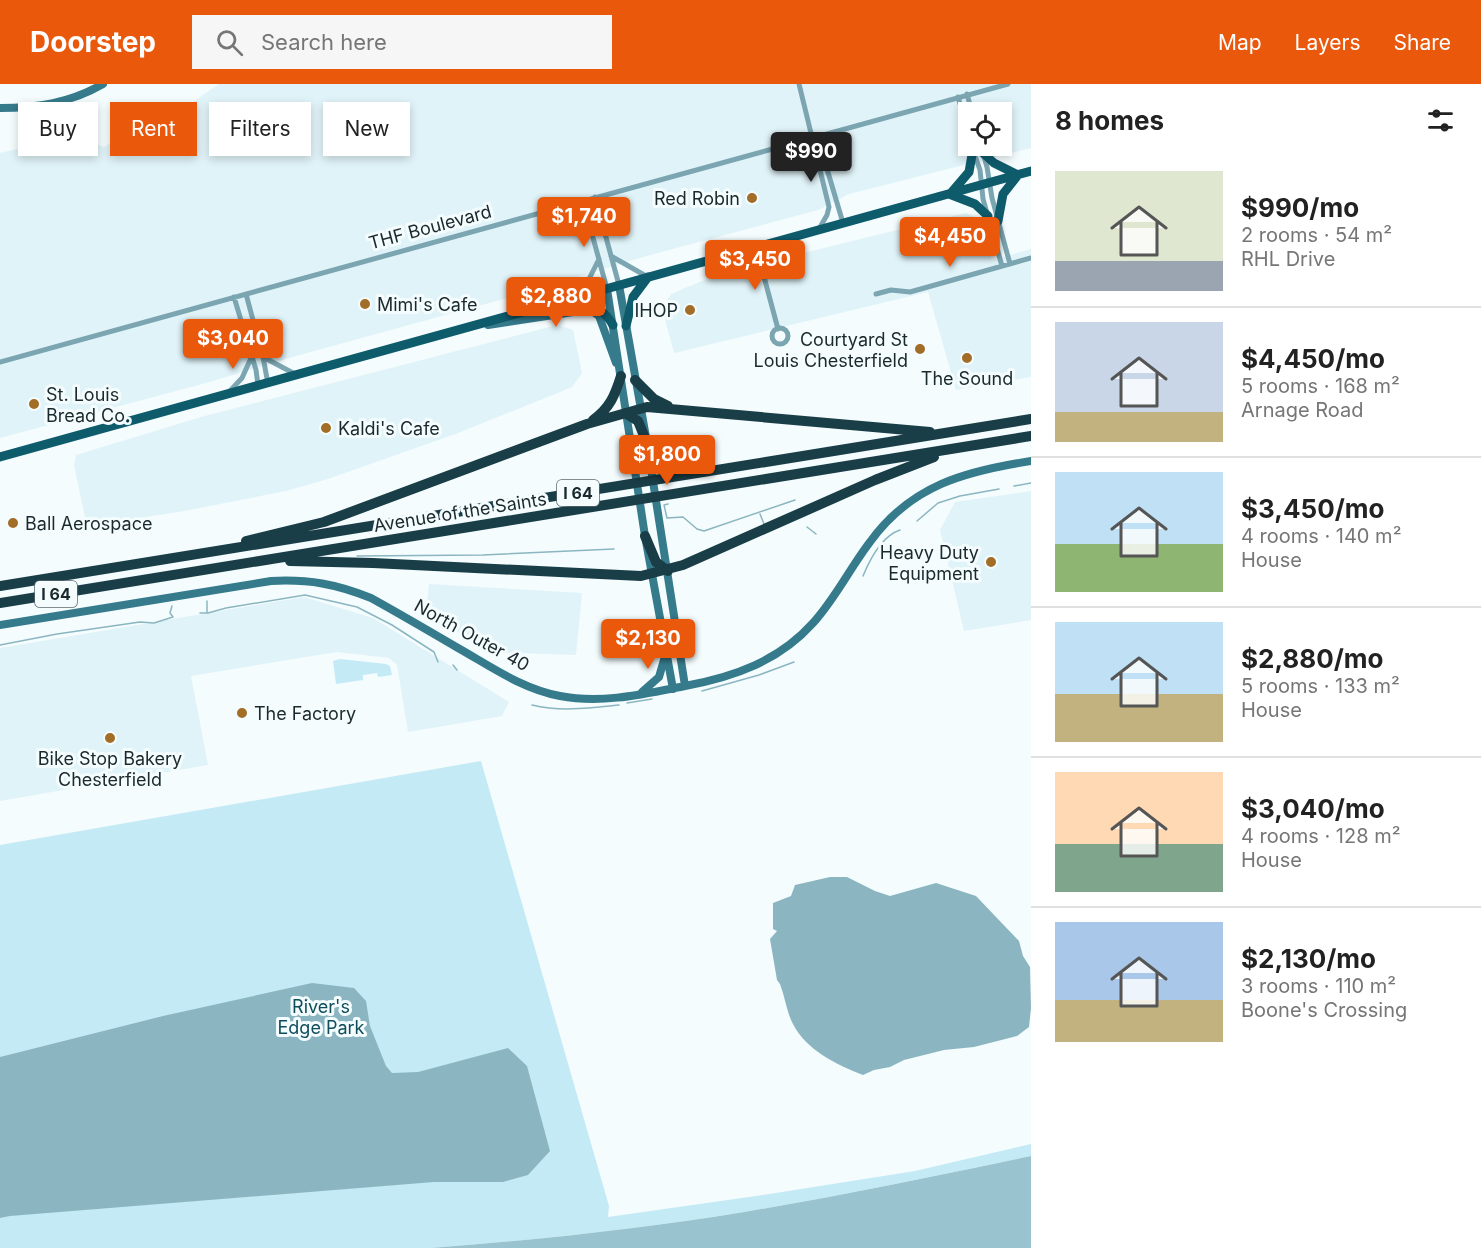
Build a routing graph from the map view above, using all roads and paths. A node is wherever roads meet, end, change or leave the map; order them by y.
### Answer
1 (103, 84) edge
2 (799, 84) edge
3 (1008, 84) edge
4 (968, 94) junction
5 (958, 97) junction
6 (959, 102) edge
7 (970, 102) edge
8 (0, 108) edge
9 (814, 138) junction
10 (975, 156) edge
11 (979, 156) edge
12 (980, 156) edge
13 (987, 156) edge
14 (1031, 171) edge
15 (1018, 175) junction
16 (986, 184) junction
17 (949, 194) junction
18 (595, 197) junction
19 (583, 201) junction
20 (988, 216) junction
21 (998, 221) junction
22 (843, 224) junction
23 (819, 230) junction
24 (756, 247) junction
25 (611, 256) junction
26 (1031, 258) edge
27 (599, 259) junction
28 (1010, 264) junction
29 (1002, 266) junction
30 (648, 277) junction
31 (619, 285) junction
32 (607, 289) junction
33 (246, 294) junction
34 (876, 294) dead end
35 (234, 297) junction
36 (575, 298) junction
37 (613, 326) junction
38 (626, 326) junction
39 (466, 328) junction
40 (778, 329) dead end
41 (252, 356) junction
42 (263, 357) junction
43 (0, 362) edge
44 (296, 374) junction
45 (620, 374) junction
46 (635, 380) junction
47 (264, 384) junction
48 (228, 393) junction
49 (641, 408) junction
50 (671, 408) junction
51 (625, 413) junction
52 (1031, 419) edge
53 (587, 424) junction
54 (945, 433) junction
55 (1031, 436) edge
56 (647, 443) junction
57 (957, 448) junction
58 (0, 457) edge
59 (1031, 461) edge
60 (645, 537) junction
61 (211, 552) junction
62 (266, 560) junction
63 (668, 571) junction
64 (651, 575) junction
65 (0, 586) edge
66 (0, 603) edge
67 (0, 625) edge
68 (664, 648) junction
69 (685, 686) junction
70 (673, 689) junction
71 (638, 695) junction

1 - 8 street
2 - 9 street
3 - 4 street, THF Boulevard
4 - 5 street, THF Boulevard
4 - 7 street
5 - 6 street
5 - 9 street, THF Boulevard
9 - 18 street, THF Boulevard
9 - 22 street
9 - 23 street
10 - 17 main road
11 - 16 street
12 - 16 street
13 - 15 main road
14 - 15 main road
15 - 16 main road
15 - 21 main road
16 - 17 main road
16 - 20 street
16 - 21 street
17 - 20 main road
17 - 22 main road
18 - 19 street, THF Boulevard
18 - 25 street
19 - 27 street
19 - 33 street, THF Boulevard
20 - 29 street
21 - 28 street
22 - 23 main road
23 - 24 main road
24 - 30 main road
24 - 40 street
25 - 30 street
25 - 31 street
26 - 28 street
27 - 32 street
27 - 36 street
28 - 29 street
29 - 34 street
30 - 31 main road
30 - 38 main road
31 - 32 main road
31 - 38 street
32 - 36 main road
32 - 37 street
33 - 35 street, THF Boulevard
33 - 42 street
35 - 41 street
35 - 43 street, THF Boulevard
36 - 37 main road
36 - 39 main road
37 - 45 street
38 - 46 street
39 - 44 main road
39 - 45 street
41 - 47 street
41 - 48 street
42 - 44 street
42 - 47 street
44 - 47 main road
45 - 51 street
45 - 53 highway
46 - 49 street
46 - 50 highway
47 - 48 main road
48 - 58 main road
49 - 50 highway
49 - 51 highway
49 - 56 street
50 - 54 highway
51 - 53 highway
51 - 56 highway
51 - 60 street
52 - 54 highway, Avenue of the Saints / I 64
53 - 61 highway
54 - 61 highway, Avenue of the Saints / I 64
55 - 57 highway, Avenue of the Saints / I 64
56 - 63 street
57 - 62 highway, Avenue of the Saints / I 64
57 - 63 highway
59 - 69 street, North Outer 40
60 - 63 highway
60 - 64 street
61 - 65 highway, Avenue of the Saints / I 64
62 - 64 highway
62 - 66 highway, Avenue of the Saints / I 64
63 - 64 highway
63 - 69 street
64 - 68 street
67 - 71 street, North Outer 40
68 - 70 street
68 - 71 street
69 - 70 street, North Outer 40
70 - 71 street, North Outer 40

